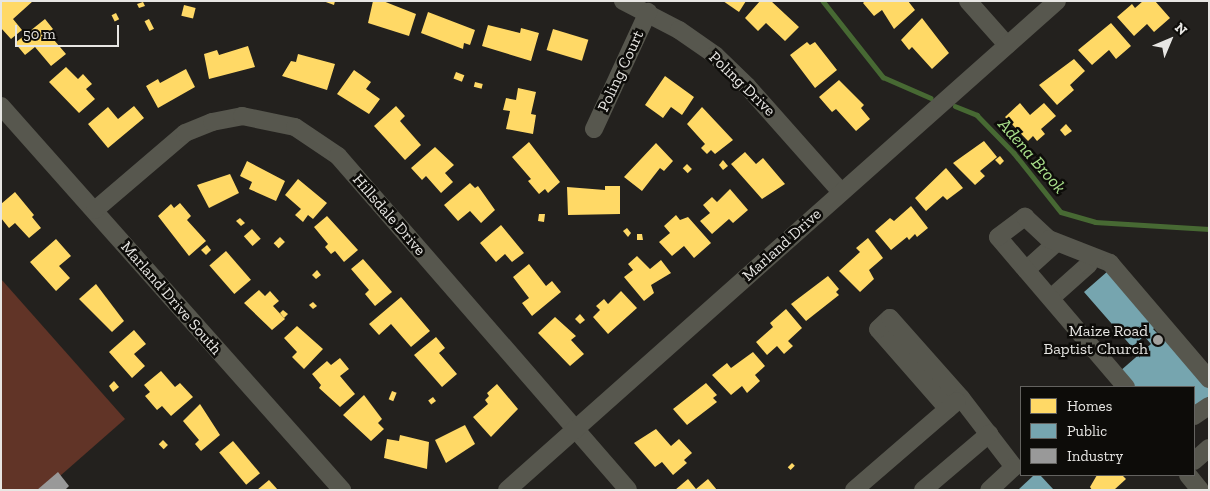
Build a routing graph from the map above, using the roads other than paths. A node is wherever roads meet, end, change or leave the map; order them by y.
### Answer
1 (623, 1) edge
2 (968, 1) edge
3 (1057, 1) edge
4 (648, 12) junction
5 (1007, 45) junction
6 (1, 106) edge
7 (594, 129) dead end
8 (841, 192) junction
9 (95, 210) junction
10 (1056, 243) junction
11 (1091, 257) junction
12 (1026, 270) junction
13 (1051, 298) junction
14 (1209, 379) edge
15 (1125, 386) edge
16 (954, 404) junction
17 (1209, 406) edge
18 (1195, 415) edge
19 (574, 429) junction
20 (989, 434) junction
21 (1209, 448) edge
22 (1195, 460) edge
23 (1189, 476) edge
24 (342, 490) edge
25 (506, 490) edge
26 (628, 490) edge
27 (854, 490) edge
28 (924, 490) edge
29 (989, 490) edge
30 (1200, 490) edge

1 - 4 street, Poling Drive
2 - 5 street
3 - 5 street, Marland Drive
4 - 7 street, Poling Court
4 - 8 street, Poling Drive
5 - 8 street, Marland Drive
6 - 9 street, Marland Drive South
8 - 19 street, Marland Drive
9 - 19 street, Hillsdale Drive
9 - 24 street, Marland Drive South
10 - 11 street
10 - 12 street
10 - 12 street
11 - 13 street
11 - 14 street
12 - 13 street
13 - 15 street
16 - 16 street
16 - 20 street
16 - 27 street
17 - 18 street
19 - 25 street, Marland Drive
19 - 26 street, Hillsdale Drive
20 - 28 street
20 - 29 street
21 - 22 street
23 - 30 street

